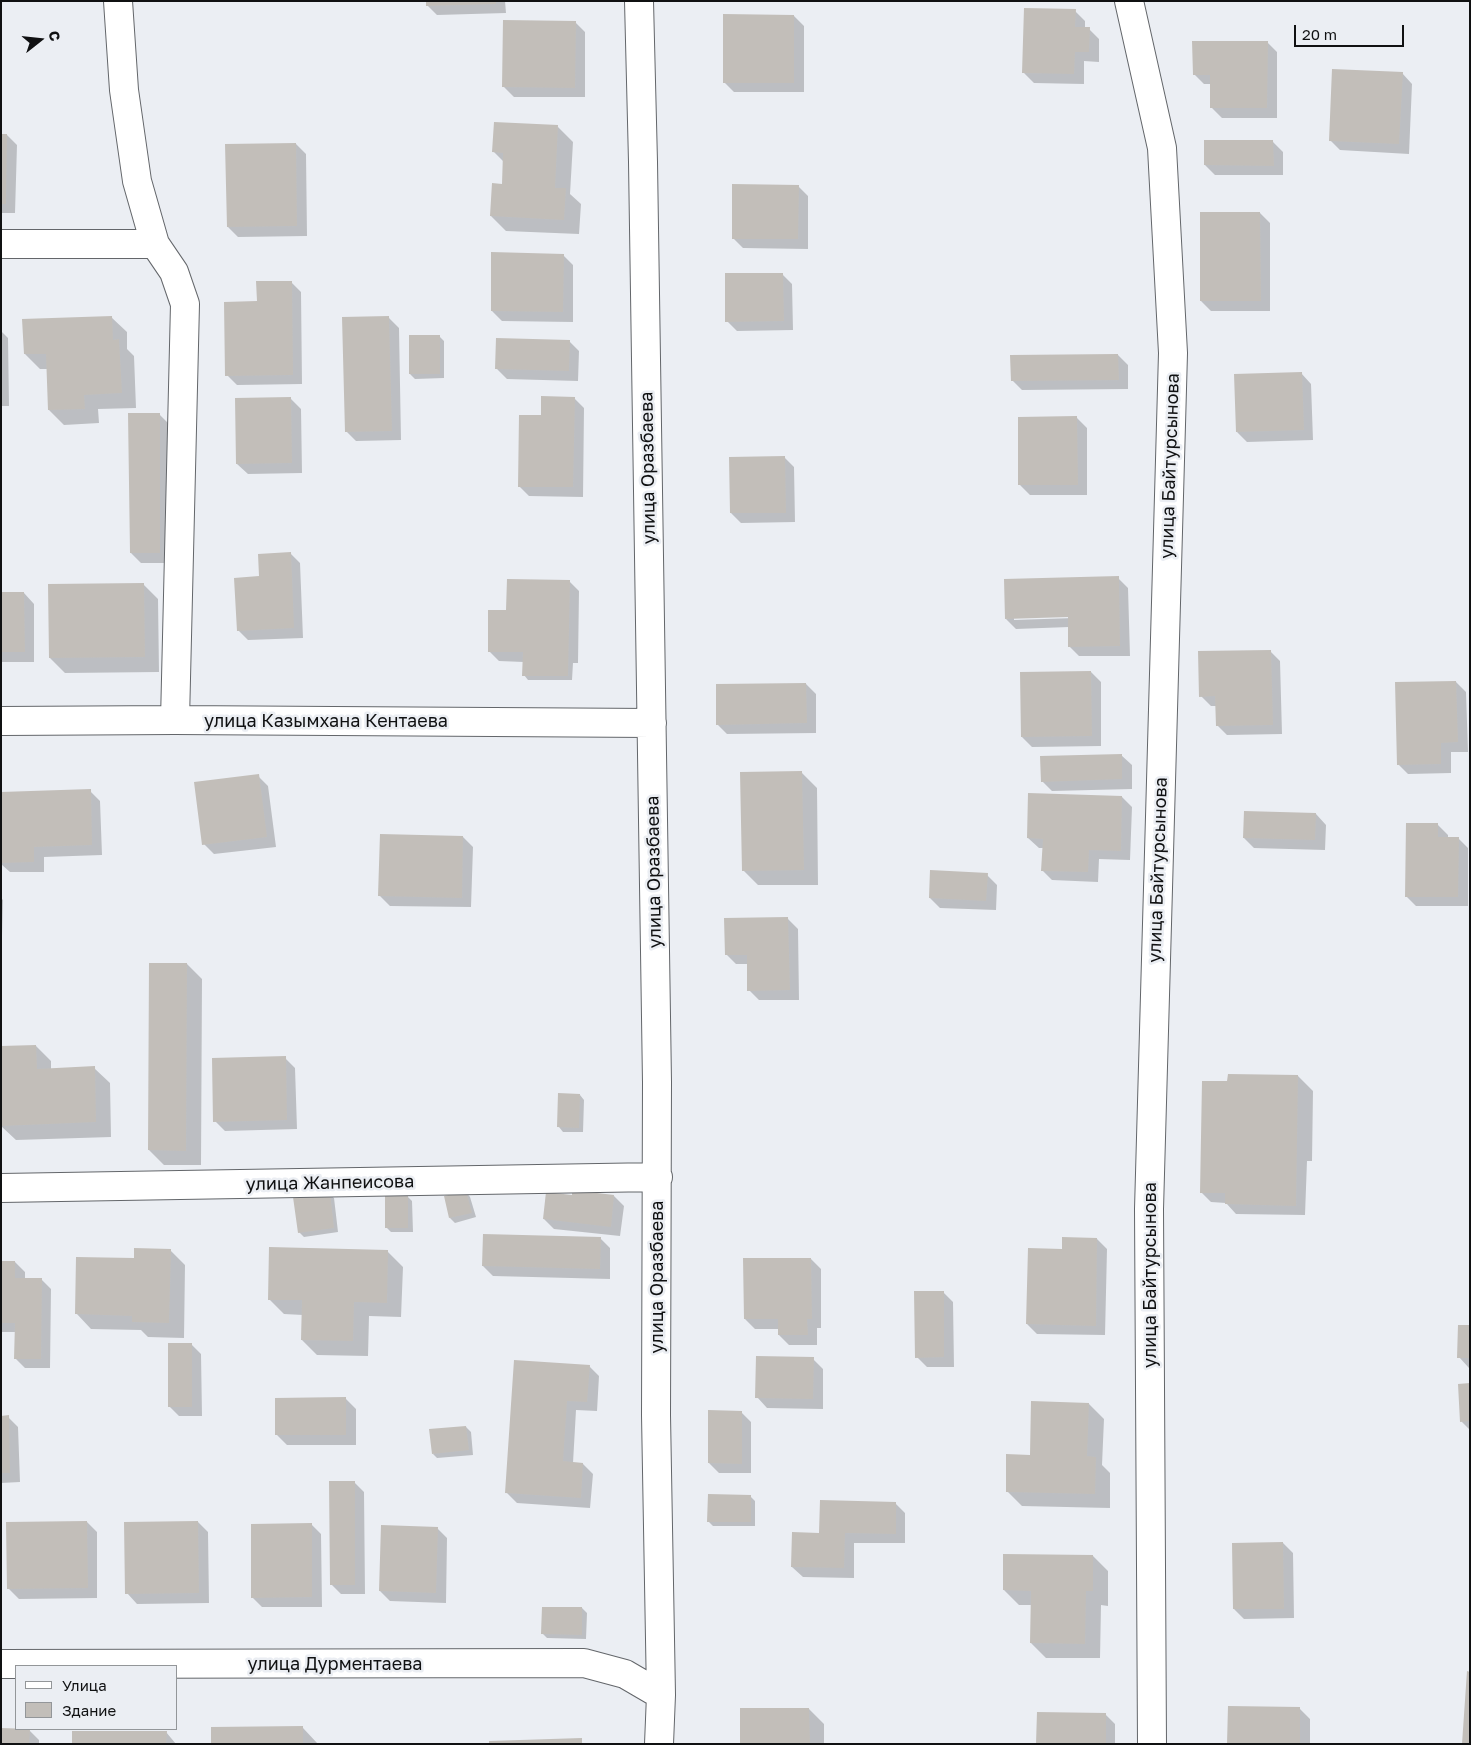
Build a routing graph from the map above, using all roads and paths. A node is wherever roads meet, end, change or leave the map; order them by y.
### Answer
1 (118, 1) edge
2 (639, 1) edge
3 (1129, 1) edge
4 (1, 244) edge
5 (155, 244) junction
6 (175, 720) junction
7 (1, 721) edge
8 (652, 722) junction
9 (658, 1177) junction
10 (1, 1188) edge
11 (1, 1664) edge
12 (661, 1695) junction
13 (658, 1744) edge
14 (1152, 1744) edge

1 - 5 street
2 - 8 street, улица Оразбаева
3 - 14 street, улица Байтурсынова
4 - 5 street
5 - 6 street
6 - 7 street, улица Казымхана Кентаева
6 - 8 street, улица Казымхана Кентаева
8 - 9 street, улица Оразбаева
9 - 10 street, улица Жанпеисова
9 - 12 street, улица Оразбаева
11 - 12 street, улица Дурментаева
12 - 13 street, улица Оразбаева

